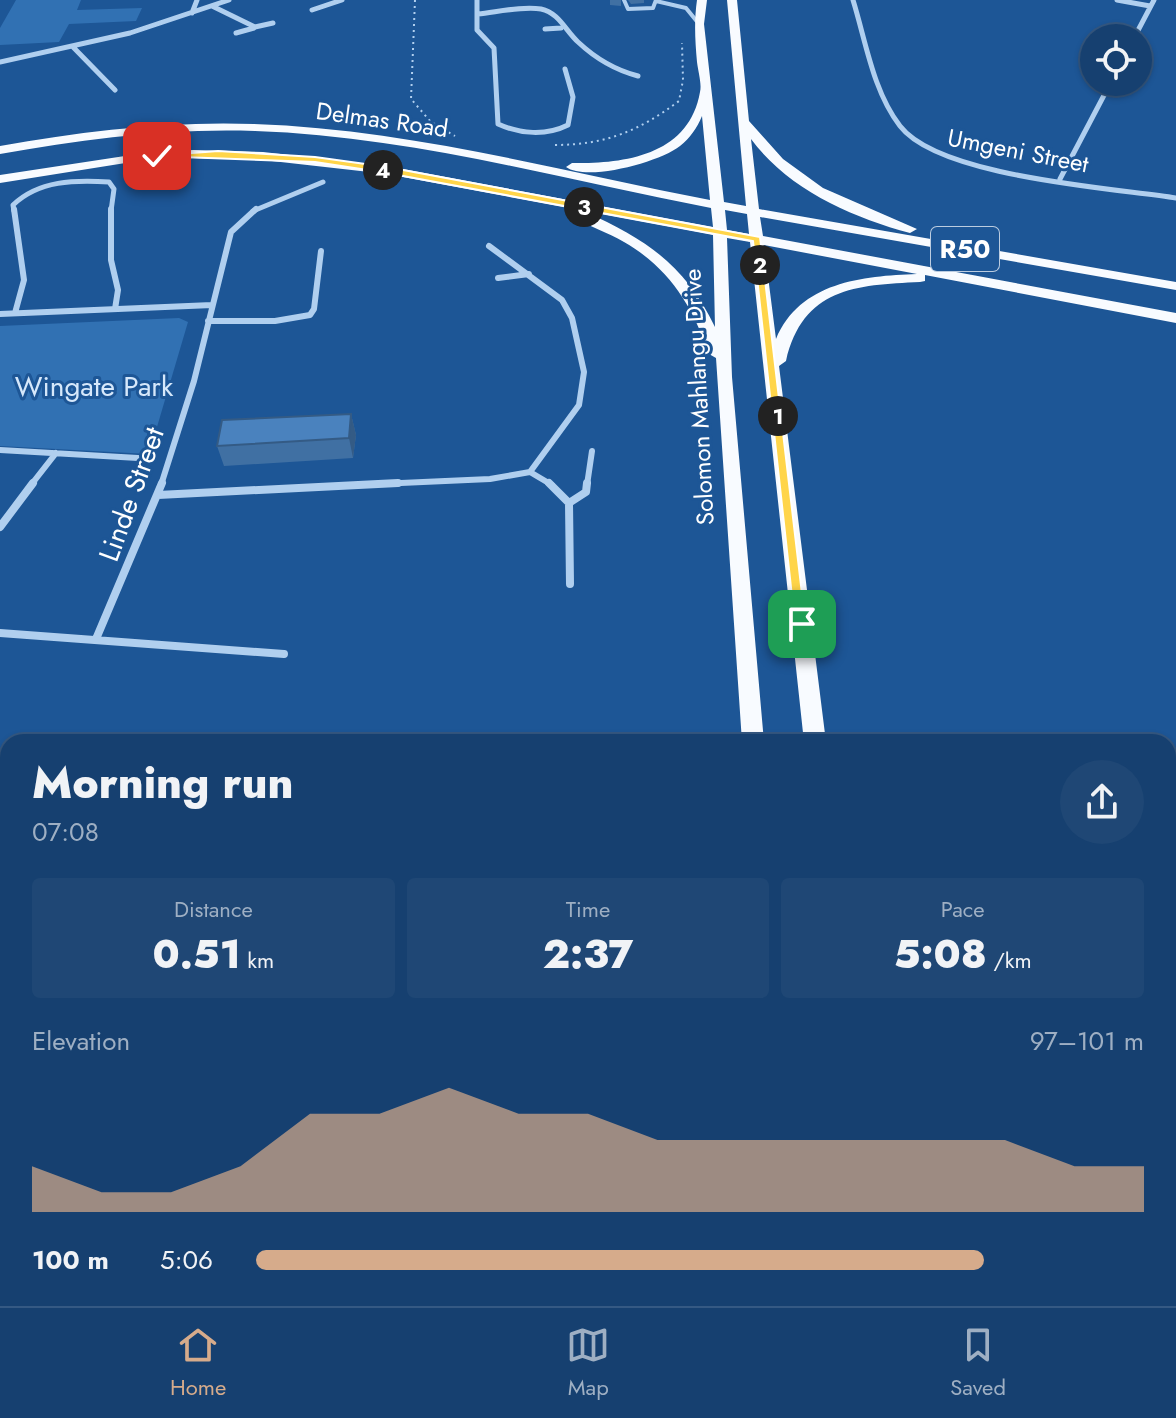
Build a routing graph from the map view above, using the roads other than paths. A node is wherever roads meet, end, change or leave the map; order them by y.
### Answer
1 (197, 0) edge
2 (229, 0) edge
3 (342, 0) edge
4 (477, 0) edge
5 (624, 0) edge
6 (656, 0) edge
7 (702, 0) edge
8 (732, 0) edge
9 (853, 0) edge
10 (1117, 0) edge
11 (1154, 0) edge
12 (536, 3) dead end
13 (211, 6) junction
14 (1150, 6) junction
15 (540, 9) junction
16 (312, 10) dead end
17 (192, 13) junction
18 (478, 14) junction
19 (568, 14) dead end
20 (557, 15) junction
21 (273, 23) dead end
22 (699, 24) junction
23 (1141, 24) edge
24 (255, 27) junction
25 (545, 29) dead end
26 (564, 30) junction
27 (578, 31) dead end
28 (236, 33) dead end
29 (596, 44) dead end
30 (583, 45) junction
31 (73, 47) junction
32 (0, 62) edge
33 (565, 69) dead end
34 (638, 76) dead end
35 (115, 90) dead end
36 (705, 92) junction
37 (1104, 96) edge
38 (742, 117) junction
39 (0, 150) edge
40 (504, 161) junction
41 (0, 179) edge
42 (1060, 179) junction
43 (323, 182) dead end
44 (1176, 198) edge
45 (540, 199) junction
46 (717, 205) junction
47 (754, 211) junction
48 (720, 232) junction
49 (757, 239) junction
50 (489, 246) dead end
51 (321, 251) dead end
52 (1077, 269) junction
53 (530, 273) junction
54 (498, 278) dead end
55 (972, 279) junction
56 (1176, 286) edge
57 (212, 305) junction
58 (115, 309) junction
59 (15, 313) junction
60 (0, 314) edge
61 (1176, 318) edge
62 (208, 321) junction
63 (724, 377) junction
64 (775, 389) junction
65 (0, 450) edge
66 (592, 451) dead end
67 (56, 453) junction
68 (138, 458) dead end
69 (530, 472) junction
70 (158, 495) junction
71 (569, 503) junction
72 (0, 527) edge
73 (570, 584) dead end
74 (0, 633) edge
75 (96, 639) junction
76 (284, 654) dead end
77 (752, 734) edge
78 (814, 734) edge

1 - 17 street
2 - 13 street
3 - 16 street
4 - 18 street
5 - 6 lane
6 - 22 lane
7 - 22 main road, Solomon Mahlangu Drive
8 - 38 main road
9 - 42 street, Umgeni Street
10 - 14 street
11 - 14 street
12 - 15 street
13 - 17 street
13 - 24 street
14 - 23 street
15 - 18 street
15 - 20 street
17 - 31 street
18 - 33 street
19 - 20 street
20 - 26 street
21 - 24 street
22 - 36 main road, Solomon Mahlangu Drive
24 - 28 street
25 - 26 street
26 - 27 street
26 - 30 street
29 - 30 street
30 - 34 street
31 - 32 street
31 - 35 street
36 - 40 main road
36 - 46 main road, Solomon Mahlangu Drive
37 - 42 street
38 - 47 main road
38 - 52 main road
39 - 40 main road, Delmas Road / R50
40 - 46 main road, Delmas Road / R50
41 - 45 main road, Delmas Road / R50
42 - 44 street, Umgeni Street
43 - 57 street, Linde Street
45 - 48 main road, Delmas Road / R50
45 - 63 main road
46 - 47 main road, Delmas Road / R50
46 - 48 main road, Solomon Mahlangu Drive
47 - 49 main road
47 - 52 main road, R50
48 - 49 main road, Delmas Road / R50
48 - 63 main road, Solomon Mahlangu Drive
49 - 55 main road, R50
49 - 64 main road
50 - 53 street
51 - 62 street
52 - 56 main road, R50
53 - 54 street
53 - 69 street
55 - 61 main road, R50
55 - 64 main road
57 - 58 street
57 - 62 street, Linde Street
58 - 59 street
58 - 59 street
59 - 60 street
62 - 70 street, Linde Street
63 - 77 main road, Solomon Mahlangu Drive
64 - 78 main road
65 - 67 street
66 - 71 street
67 - 68 street
67 - 72 street
69 - 70 street
69 - 71 street
70 - 75 street, Linde Street
71 - 73 street
74 - 75 street
75 - 76 street

